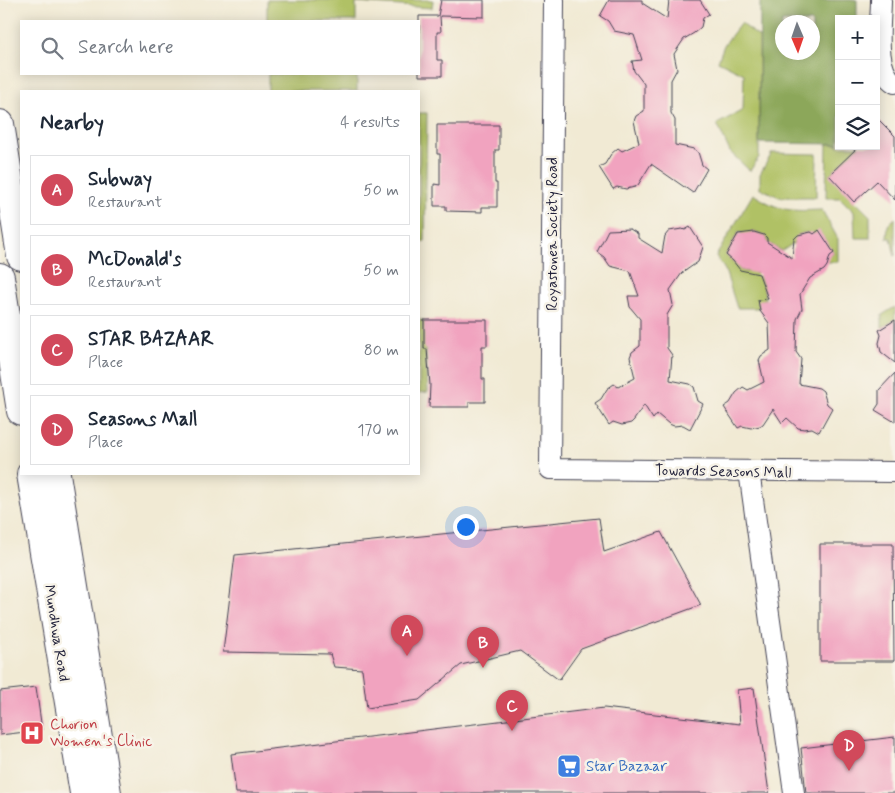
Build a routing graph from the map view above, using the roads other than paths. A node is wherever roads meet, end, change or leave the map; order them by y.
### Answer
1 (554, 0) edge
2 (881, 0) edge
3 (895, 84) edge
4 (0, 124) edge
5 (20, 250) edge
6 (0, 277) edge
7 (20, 406) edge
8 (550, 469) joint
9 (749, 471) junction
10 (895, 472) edge
11 (31, 475) edge
12 (56, 475) edge
13 (84, 793) edge
14 (108, 793) edge
15 (794, 793) edge

1 - 8 street, Royastonea Society Road
2 - 3 street
4 - 5 highway
6 - 7 highway
8 - 9 street, Towards Seasons Mall
9 - 10 street, Towards Seasons Mall
9 - 15 street
11 - 13 highway, Mundhwa Road
12 - 14 highway, Mundhwa Road

